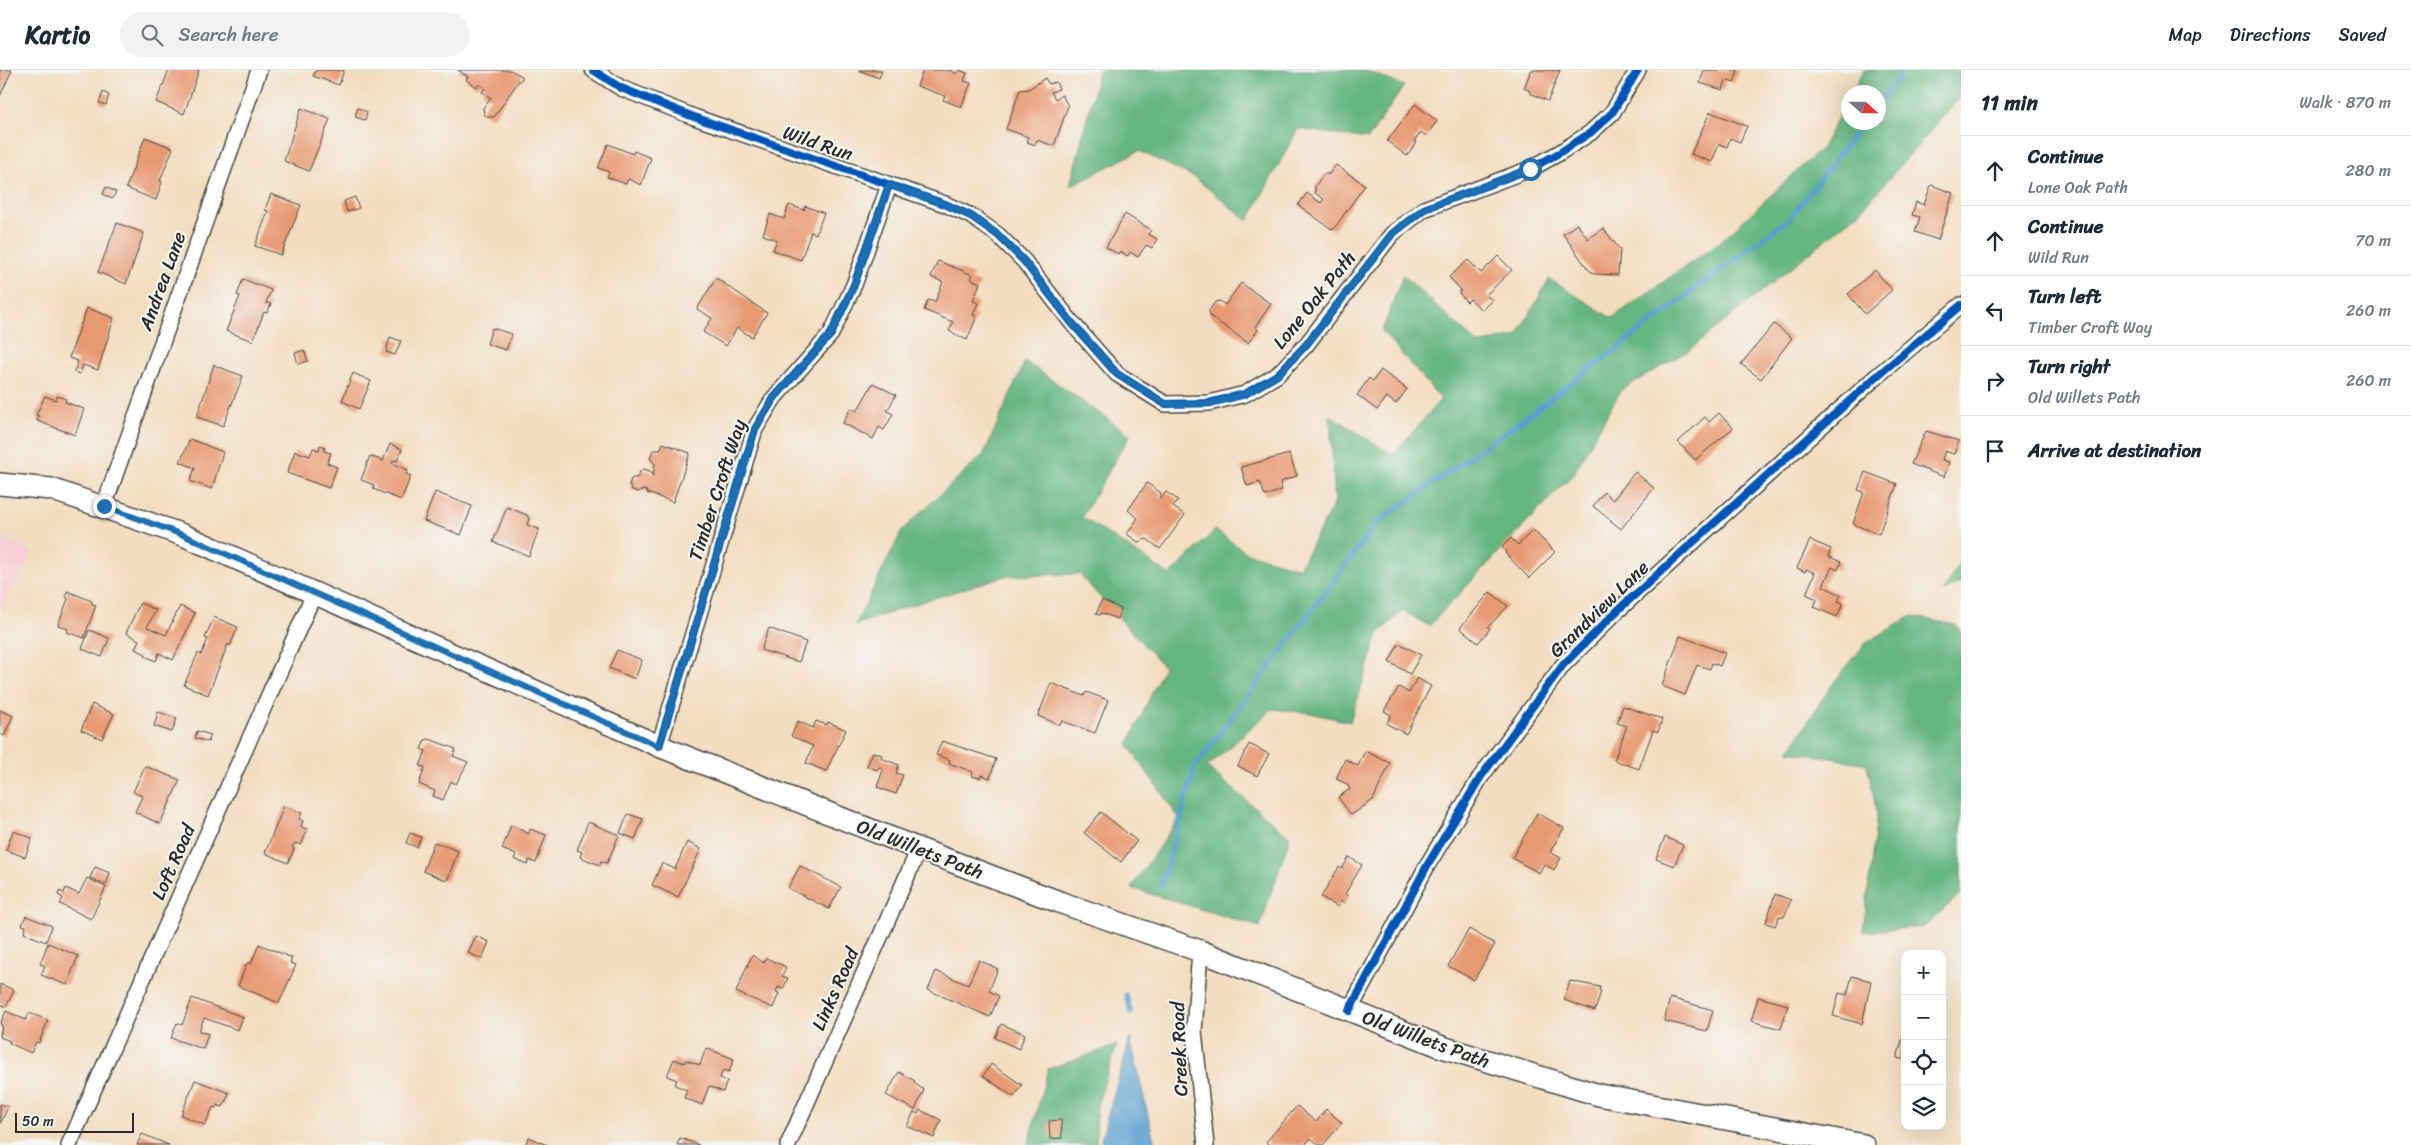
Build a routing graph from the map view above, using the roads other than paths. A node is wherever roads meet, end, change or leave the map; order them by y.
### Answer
1 (259, 70) edge
2 (593, 70) edge
3 (1638, 70) edge
4 (889, 185) junction
5 (1024, 261) joint
6 (1961, 305) edge
7 (0, 484) edge
8 (104, 506) junction
9 (314, 594) junction
10 (659, 746) junction
11 (919, 849) junction
12 (1200, 951) junction
13 (1349, 1011) junction
14 (69, 1145) edge
15 (788, 1145) edge
16 (1206, 1145) edge
17 (1864, 1145) edge

1 - 8 street, Andrea Lane
2 - 4 street, Wild Run
3 - 5 street, Lone Oak Path
4 - 5 street, Wild Run
4 - 10 street, Timber Croft Way
6 - 13 street, Grandview Lane
7 - 8 main road, Old Willets Path
8 - 9 main road, Old Willets Path
9 - 10 main road, Old Willets Path
9 - 14 street, Loft Road
10 - 11 main road, Old Willets Path
11 - 12 main road, Old Willets Path
11 - 15 street, Links Road
12 - 13 main road, Old Willets Path
12 - 16 street, Creek Road
13 - 17 main road, Old Willets Path

